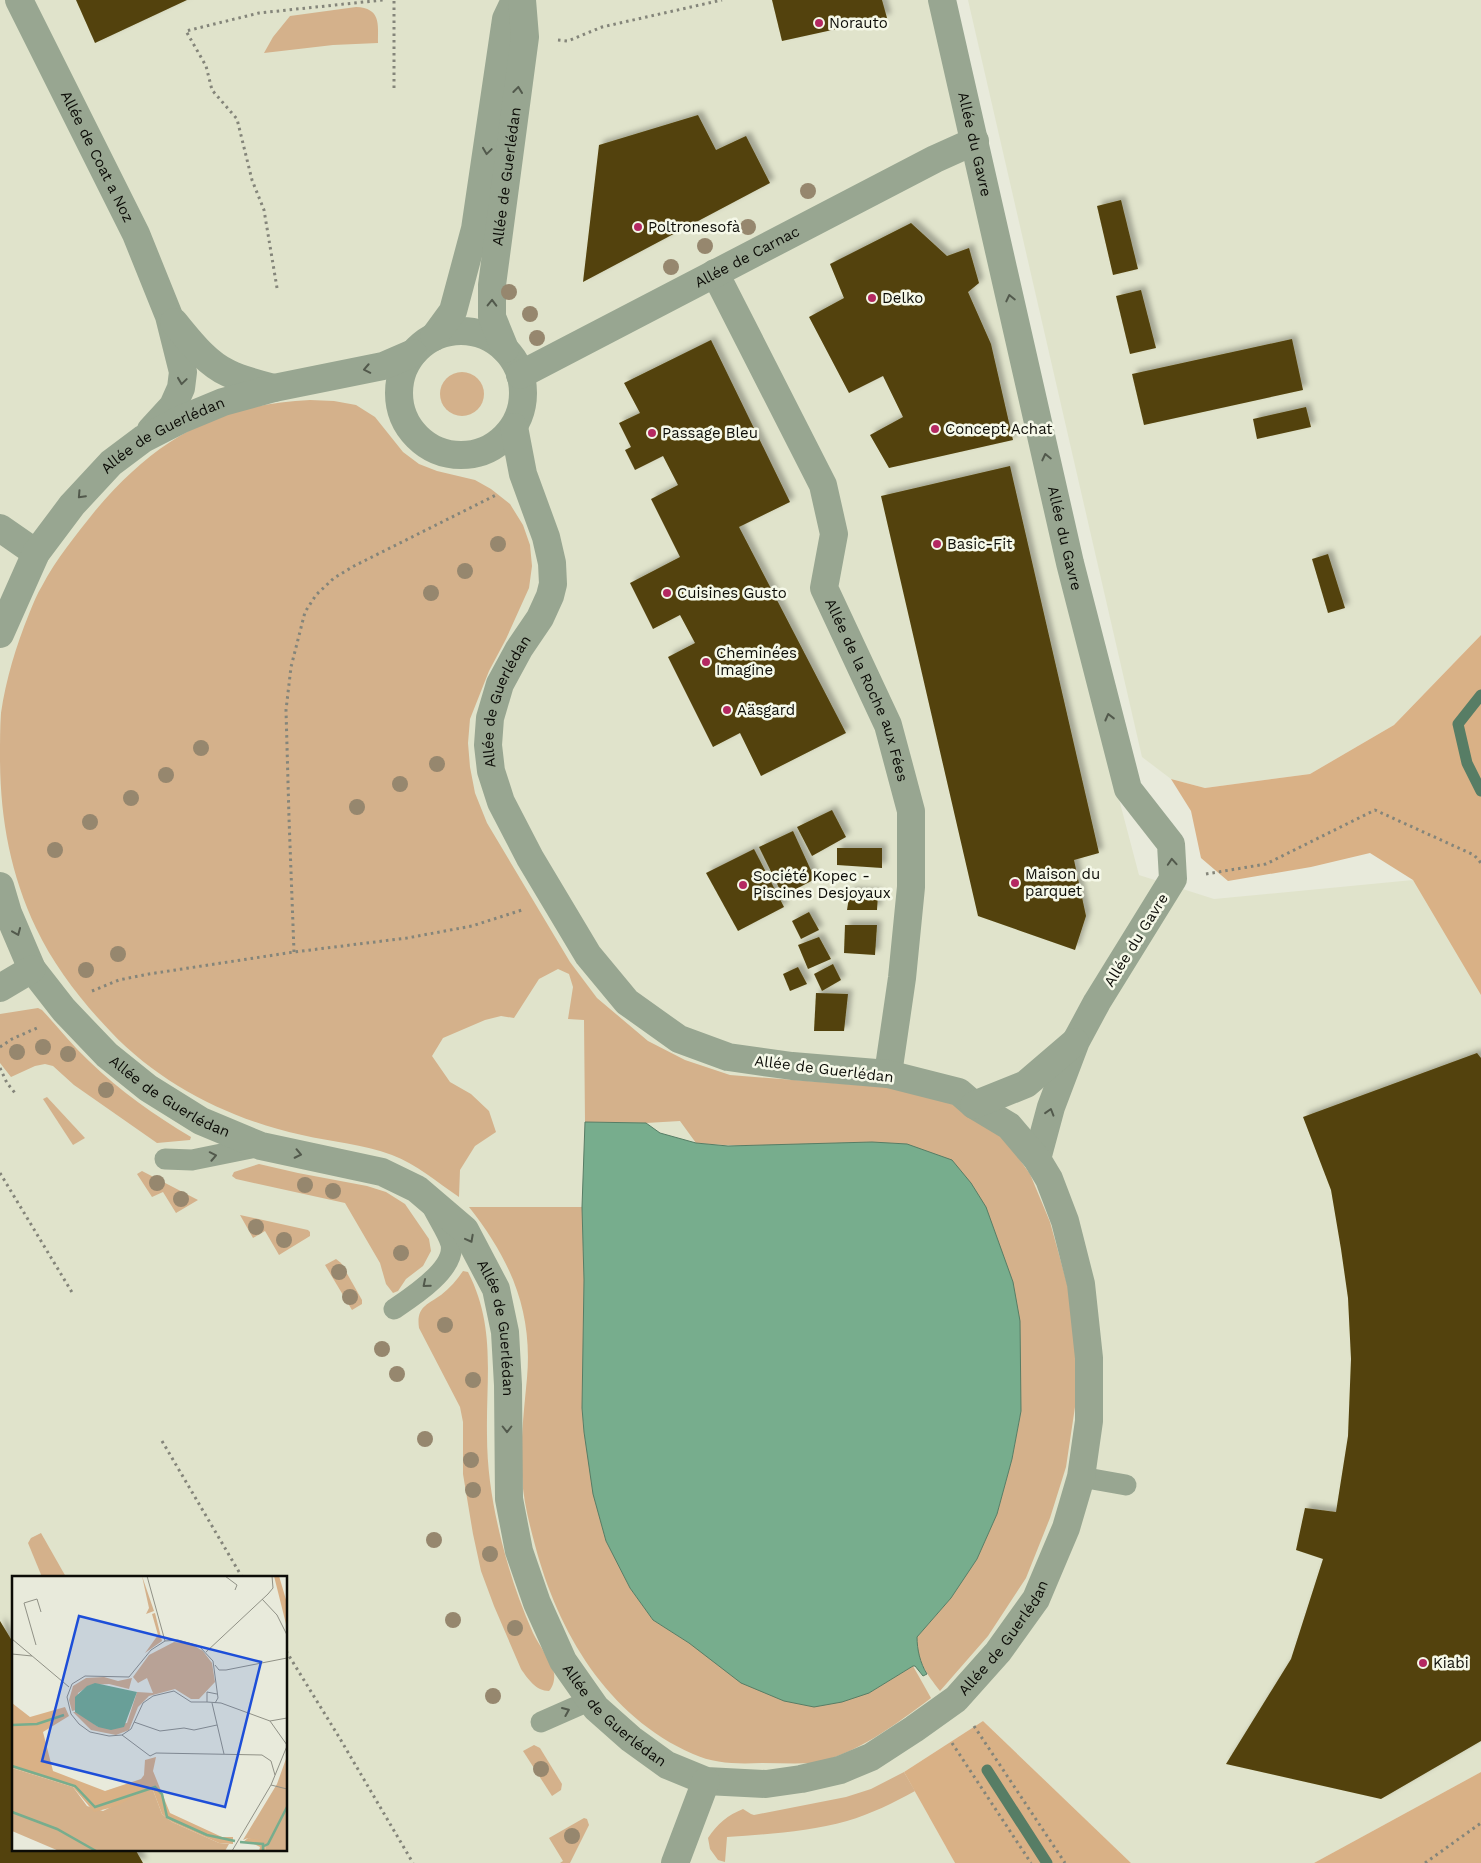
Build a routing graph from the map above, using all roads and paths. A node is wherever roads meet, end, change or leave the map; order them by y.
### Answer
1 (19, 0) edge
2 (383, 0) edge
3 (394, 0) edge
4 (515, 0) edge
5 (522, 0) edge
6 (722, 0) edge
7 (942, 0) edge
8 (523, 49) junction
9 (394, 88) dead end
10 (975, 141) junction
11 (715, 273) junction
12 (277, 288) dead end
13 (169, 316) junction
14 (424, 345) junction
15 (505, 349) junction
16 (520, 375) junction
17 (274, 388) junction
18 (514, 427) junction
19 (143, 439) junction
20 (523, 474) junction
21 (0, 528) edge
22 (36, 553) junction
23 (0, 634) edge
24 (1481, 863) edge
25 (1173, 879) junction
26 (0, 886) edge
27 (550, 892) junction
28 (294, 952) junction
29 (32, 969) junction
30 (0, 988) edge
31 (64, 1010) junction
32 (1076, 1041) junction
33 (0, 1047) edge
34 (0, 1068) edge
35 (888, 1074) junction
36 (15, 1094) dead end
37 (974, 1105) junction
38 (261, 1146) junction
39 (1037, 1159) junction
40 (165, 1160) dead end
41 (0, 1173) edge
42 (428, 1199) junction
43 (73, 1294) dead end
44 (394, 1309) dead end
45 (162, 1441) dead end
46 (1082, 1477) junction
47 (1126, 1485) dead end
48 (241, 1576) edge
49 (288, 1654) edge
50 (956, 1699) junction
51 (591, 1700) junction
52 (933, 1714) junction
53 (541, 1722) dead end
54 (706, 1781) junction
55 (1481, 1823) edge
56 (413, 1863) edge
57 (675, 1863) edge
58 (1031, 1863) edge
59 (1065, 1863) edge
60 (1425, 1863) edge

1 - 13 street, Allée de Coat a Noz
2 - 12 path
3 - 9 path
4 -> 14 street, Allée de Guerlédan
5 - 8 street, Allée de Guerlédan
6 - 8 path
7 - 10 street, Allée du Gavre
15 -> 8 street, Allée de Guerlédan
10 - 11 street, Allée de Carnac
25 -> 10 street, Allée du Gavre
11 - 16 street, Allée de Carnac
11 - 35 street, Allée de la Roche aux Fées
13 - 17 street, Allée de Coat a Noz
13 -> 19 street, Allée de Coat a Noz
14 - 15 street
14 -> 17 street, Allée de Guerlédan
14 - 18 street
15 - 16 street
16 - 18 street
17 - 19 street, Allée de Guerlédan
18 - 20 street, Allée de Guerlédan
19 -> 22 street, Allée de Guerlédan
20 - 27 street, Allée de Guerlédan
20 - 28 path
21 - 22 street
22 - 23 street, Allée de Guerlédan
24 - 25 path
25 - 32 street, Allée du Gavre
26 -> 29 street, Allée de Guerlédan
27 - 28 path
27 - 35 street, Allée de Guerlédan
28 - 31 path
29 - 30 street
29 - 31 street, Allée de Guerlédan
31 - 33 path
31 - 38 street, Allée de Guerlédan
32 - 37 street, Allée du Gavre
39 -> 32 street, Allée du Gavre
34 - 36 path
35 - 37 street, Allée de Guerlédan
37 - 39 street, Allée de Guerlédan
40 -> 38 lane
38 -> 42 street, Allée de Guerlédan
39 - 46 street, Allée de Guerlédan
41 - 43 path
42 -> 44 lane
42 -> 51 street, Allée de Guerlédan
45 - 48 path
46 - 47 lane
46 - 50 street, Allée de Guerlédan
49 - 56 path
50 - 52 street, Allée de Guerlédan
50 - 59 path
53 -> 51 lane
51 - 54 street, Allée de Guerlédan
52 - 54 street, Allée de Guerlédan
52 - 58 path
54 - 57 street
55 - 60 path

